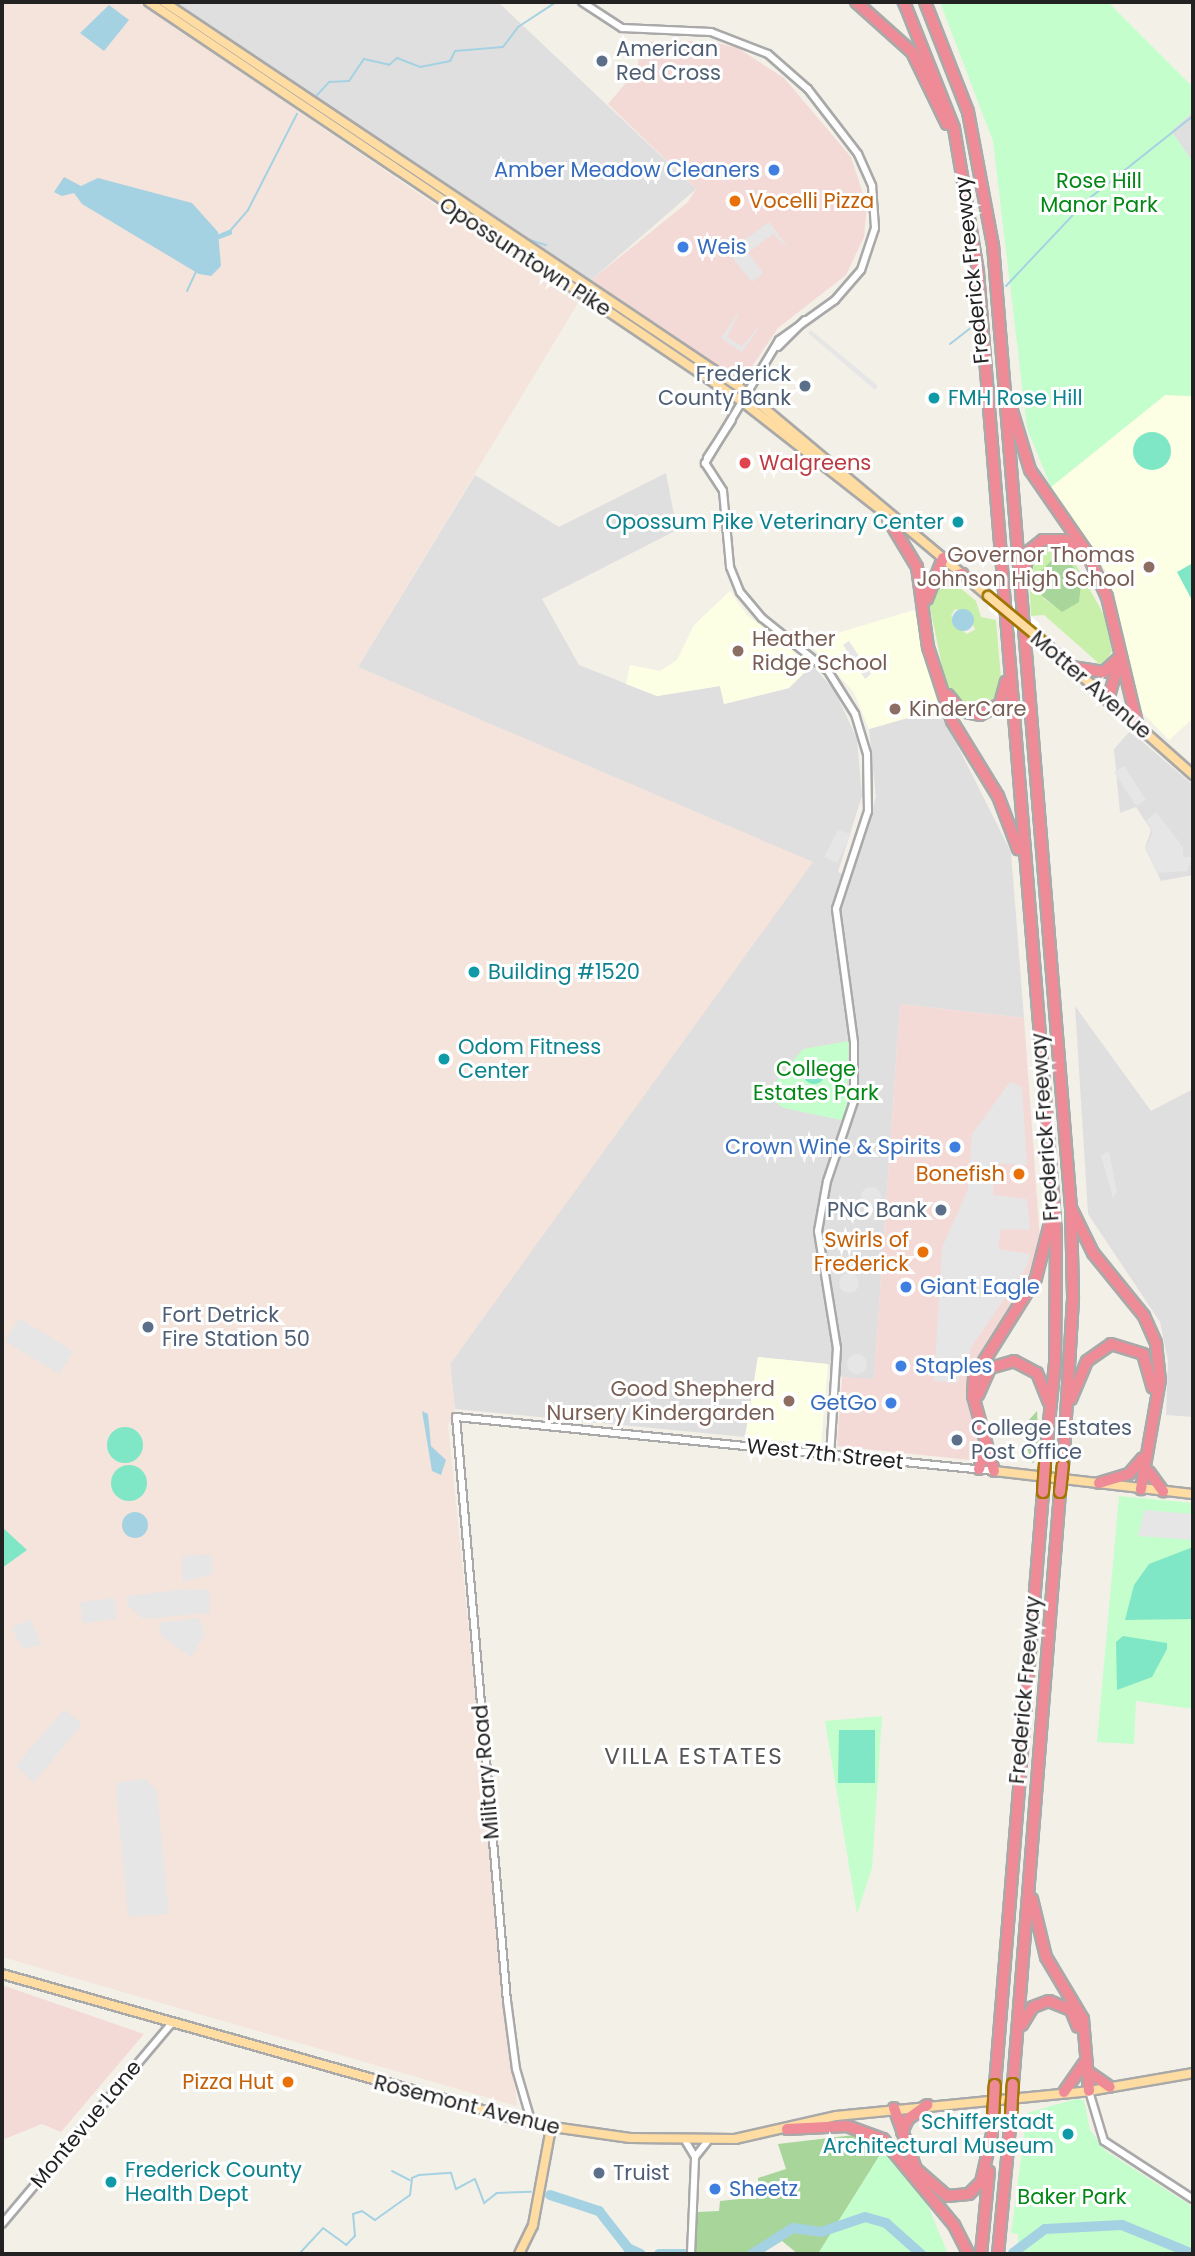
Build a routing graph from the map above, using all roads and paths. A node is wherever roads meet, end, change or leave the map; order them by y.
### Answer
1 (164, 2) edge
2 (582, 2) edge
3 (856, 2) edge
4 (904, 2) edge
5 (149, 3) edge
6 (926, 4) edge
7 (963, 163) junction
8 (1003, 383) junction
9 (745, 398) junction
10 (892, 519) junction
11 (940, 562) junction
12 (962, 574) junction
13 (925, 586) junction
14 (988, 596) joint
15 (1021, 603) junction
16 (1008, 650) junction
17 (1119, 658) junction
18 (1072, 667) junction
19 (1126, 675) junction
20 (1108, 700) junction
21 (1138, 727) junction
22 (1193, 775) edge
23 (1025, 880) junction
24 (1051, 1179) junction
25 (1071, 1208) junction
26 (1051, 1411) junction
27 (1067, 1412) junction
28 (456, 1418) joint
29 (988, 1441) junction
30 (830, 1455) junction
31 (1143, 1458) junction
32 (979, 1469) junction
33 (994, 1471) junction
34 (1149, 1472) junction
35 (1099, 1483) junction
36 (1141, 1489) junction
37 (1163, 1491) junction
38 (1193, 1494) edge
39 (1028, 1885) junction
40 (2, 1974) edge
41 (171, 2024) junction
42 (1017, 2042) junction
43 (1084, 2063) junction
44 (1090, 2073) junction
45 (1193, 2073) edge
46 (1110, 2087) junction
47 (1090, 2091) junction
48 (1064, 2092) junction
49 (927, 2105) junction
50 (894, 2108) junction
51 (532, 2124) junction
52 (551, 2128) junction
53 (787, 2129) junction
54 (992, 2134) junction
55 (901, 2136) junction
56 (686, 2142) junction
57 (707, 2142) junction
58 (695, 2157) junction
59 (908, 2168) junction
60 (1193, 2199) edge
61 (2, 2224) edge
62 (691, 2251) edge
63 (519, 2254) edge
64 (968, 2254) edge
65 (981, 2254) edge
66 (998, 2254) edge

1 - 9 main road, Opossumtown Pike
2 - 9 street
3 - 7 highway
4 - 7 highway
5 - 9 main road, Opossumtown Pike
6 - 8 highway, Frederick Freeway
7 - 16 highway, Frederick Freeway
8 - 15 highway, Frederick Freeway
8 - 19 highway
9 - 10 main road, Opossumtown Pike
9 - 30 street
10 - 11 main road, Opossumtown Pike
10 - 13 highway
11 - 12 main road, Opossumtown Pike
11 - 13 highway
12 - 13 highway
12 - 14 main road, Opossumtown Pike
13 - 16 highway
13 - 23 highway
14 - 18 main road, Motter Avenue, bridge
15 - 17 highway
15 - 25 highway, Frederick Freeway
16 - 23 highway, Frederick Freeway
17 - 18 highway
17 - 20 highway
18 - 20 main road, Motter Avenue
19 - 20 highway
19 - 21 highway
20 - 21 main road, Motter Avenue
21 - 22 main road, Motter Avenue
23 - 24 highway, Frederick Freeway
24 - 26 highway, Frederick Freeway
24 - 29 highway
25 - 27 highway, Frederick Freeway
25 - 34 highway
26 - 33 highway
26 - 54 highway, Frederick Freeway, bridge
27 - 31 highway
27 - 39 highway, Frederick Freeway, bridge
28 - 30 street, West 7th Street
28 - 51 street, Military Road
29 - 32 highway
29 - 33 highway
30 - 32 street, West 7th Street
31 - 35 highway
31 - 36 highway
32 - 33 street, West 7th Street
33 - 35 main road, West 7th Street
34 - 36 highway
34 - 37 highway
35 - 36 main road, West 7th Street
36 - 37 main road, West 7th Street
37 - 38 main road, West 7th Street
39 - 42 highway, Frederick Freeway
39 - 44 highway
40 - 41 main road, Rosemont Avenue
41 - 51 main road, Rosemont Avenue
41 - 61 street, Montevue Lane
42 - 43 highway
42 - 66 highway, Frederick Freeway, bridge
43 - 47 highway
43 - 48 highway
44 - 46 highway
44 - 47 highway
45 - 46 main road, Rosemont Avenue
46 - 47 main road, Rosemont Avenue
47 - 48 main road, Rosemont Avenue
47 - 60 street
48 - 49 main road, Rosemont Avenue
49 - 50 main road, Rosemont Avenue
49 - 55 highway
50 - 53 main road, Rosemont Avenue
50 - 55 highway
50 - 59 highway
51 - 52 main road, Rosemont Avenue
52 - 56 main road, Rosemont Avenue
52 - 63 main road
53 - 57 main road, Rosemont Avenue
53 - 59 highway
54 - 55 highway
54 - 65 highway, Frederick Freeway
56 - 57 main road, Rosemont Avenue
56 - 58 street
57 - 58 street
58 - 62 street
59 - 64 highway

